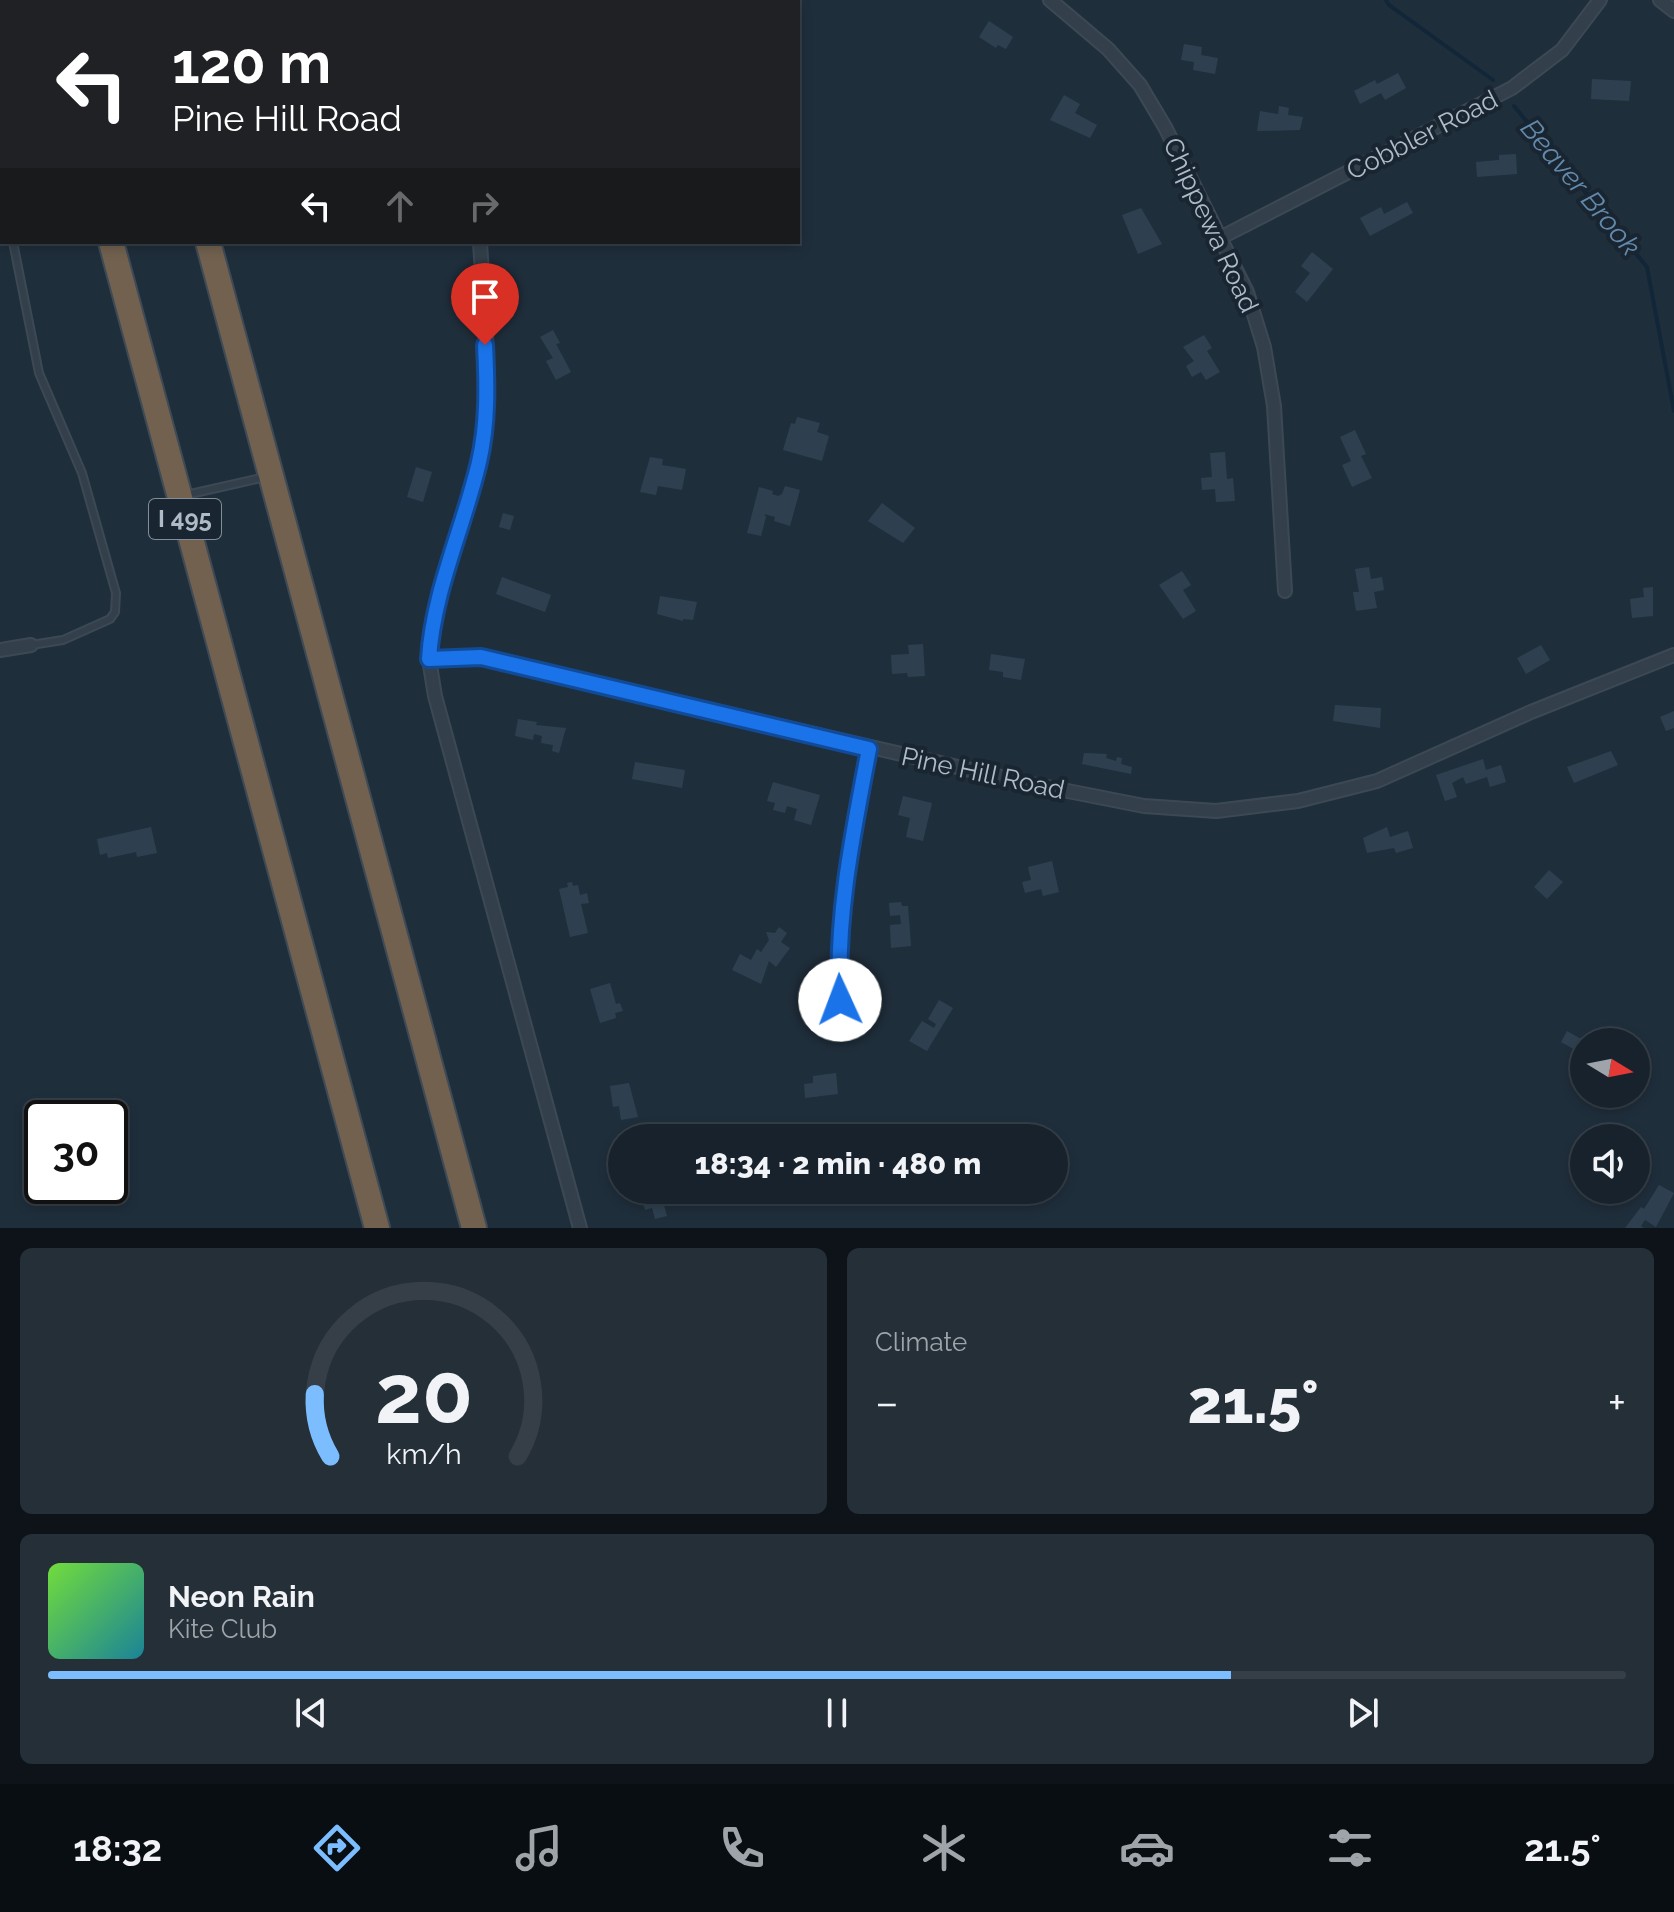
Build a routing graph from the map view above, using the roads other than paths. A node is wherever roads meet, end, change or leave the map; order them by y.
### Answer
1 (1050, 0) edge
2 (1600, 0) edge
3 (1660, 0) edge
4 (1674, 11) edge
5 (1220, 238) junction
6 (13, 244) edge
7 (112, 244) edge
8 (209, 244) edge
9 (480, 244) edge
10 (271, 476) junction
11 (179, 497) junction
12 (1285, 591) dead end
13 (31, 645) joint
14 (0, 650) edge
15 (1674, 655) edge
16 (429, 659) junction
17 (869, 749) junction
18 (840, 1000) dead end
19 (377, 1228) edge
20 (474, 1228) edge
21 (580, 1228) edge

1 - 5 street, Chippewa Road
2 - 5 street, Cobbler Road
3 - 4 street
5 - 12 street, Chippewa Road
6 - 13 lane
7 - 11 highway, I 495
8 - 10 highway
9 - 16 street
10 - 11 lane
10 - 20 highway
11 - 19 highway, I 495
13 - 14 street
15 - 17 street, Pine Hill Road
16 - 17 street, Pine Hill Road
16 - 21 street
17 - 18 street

